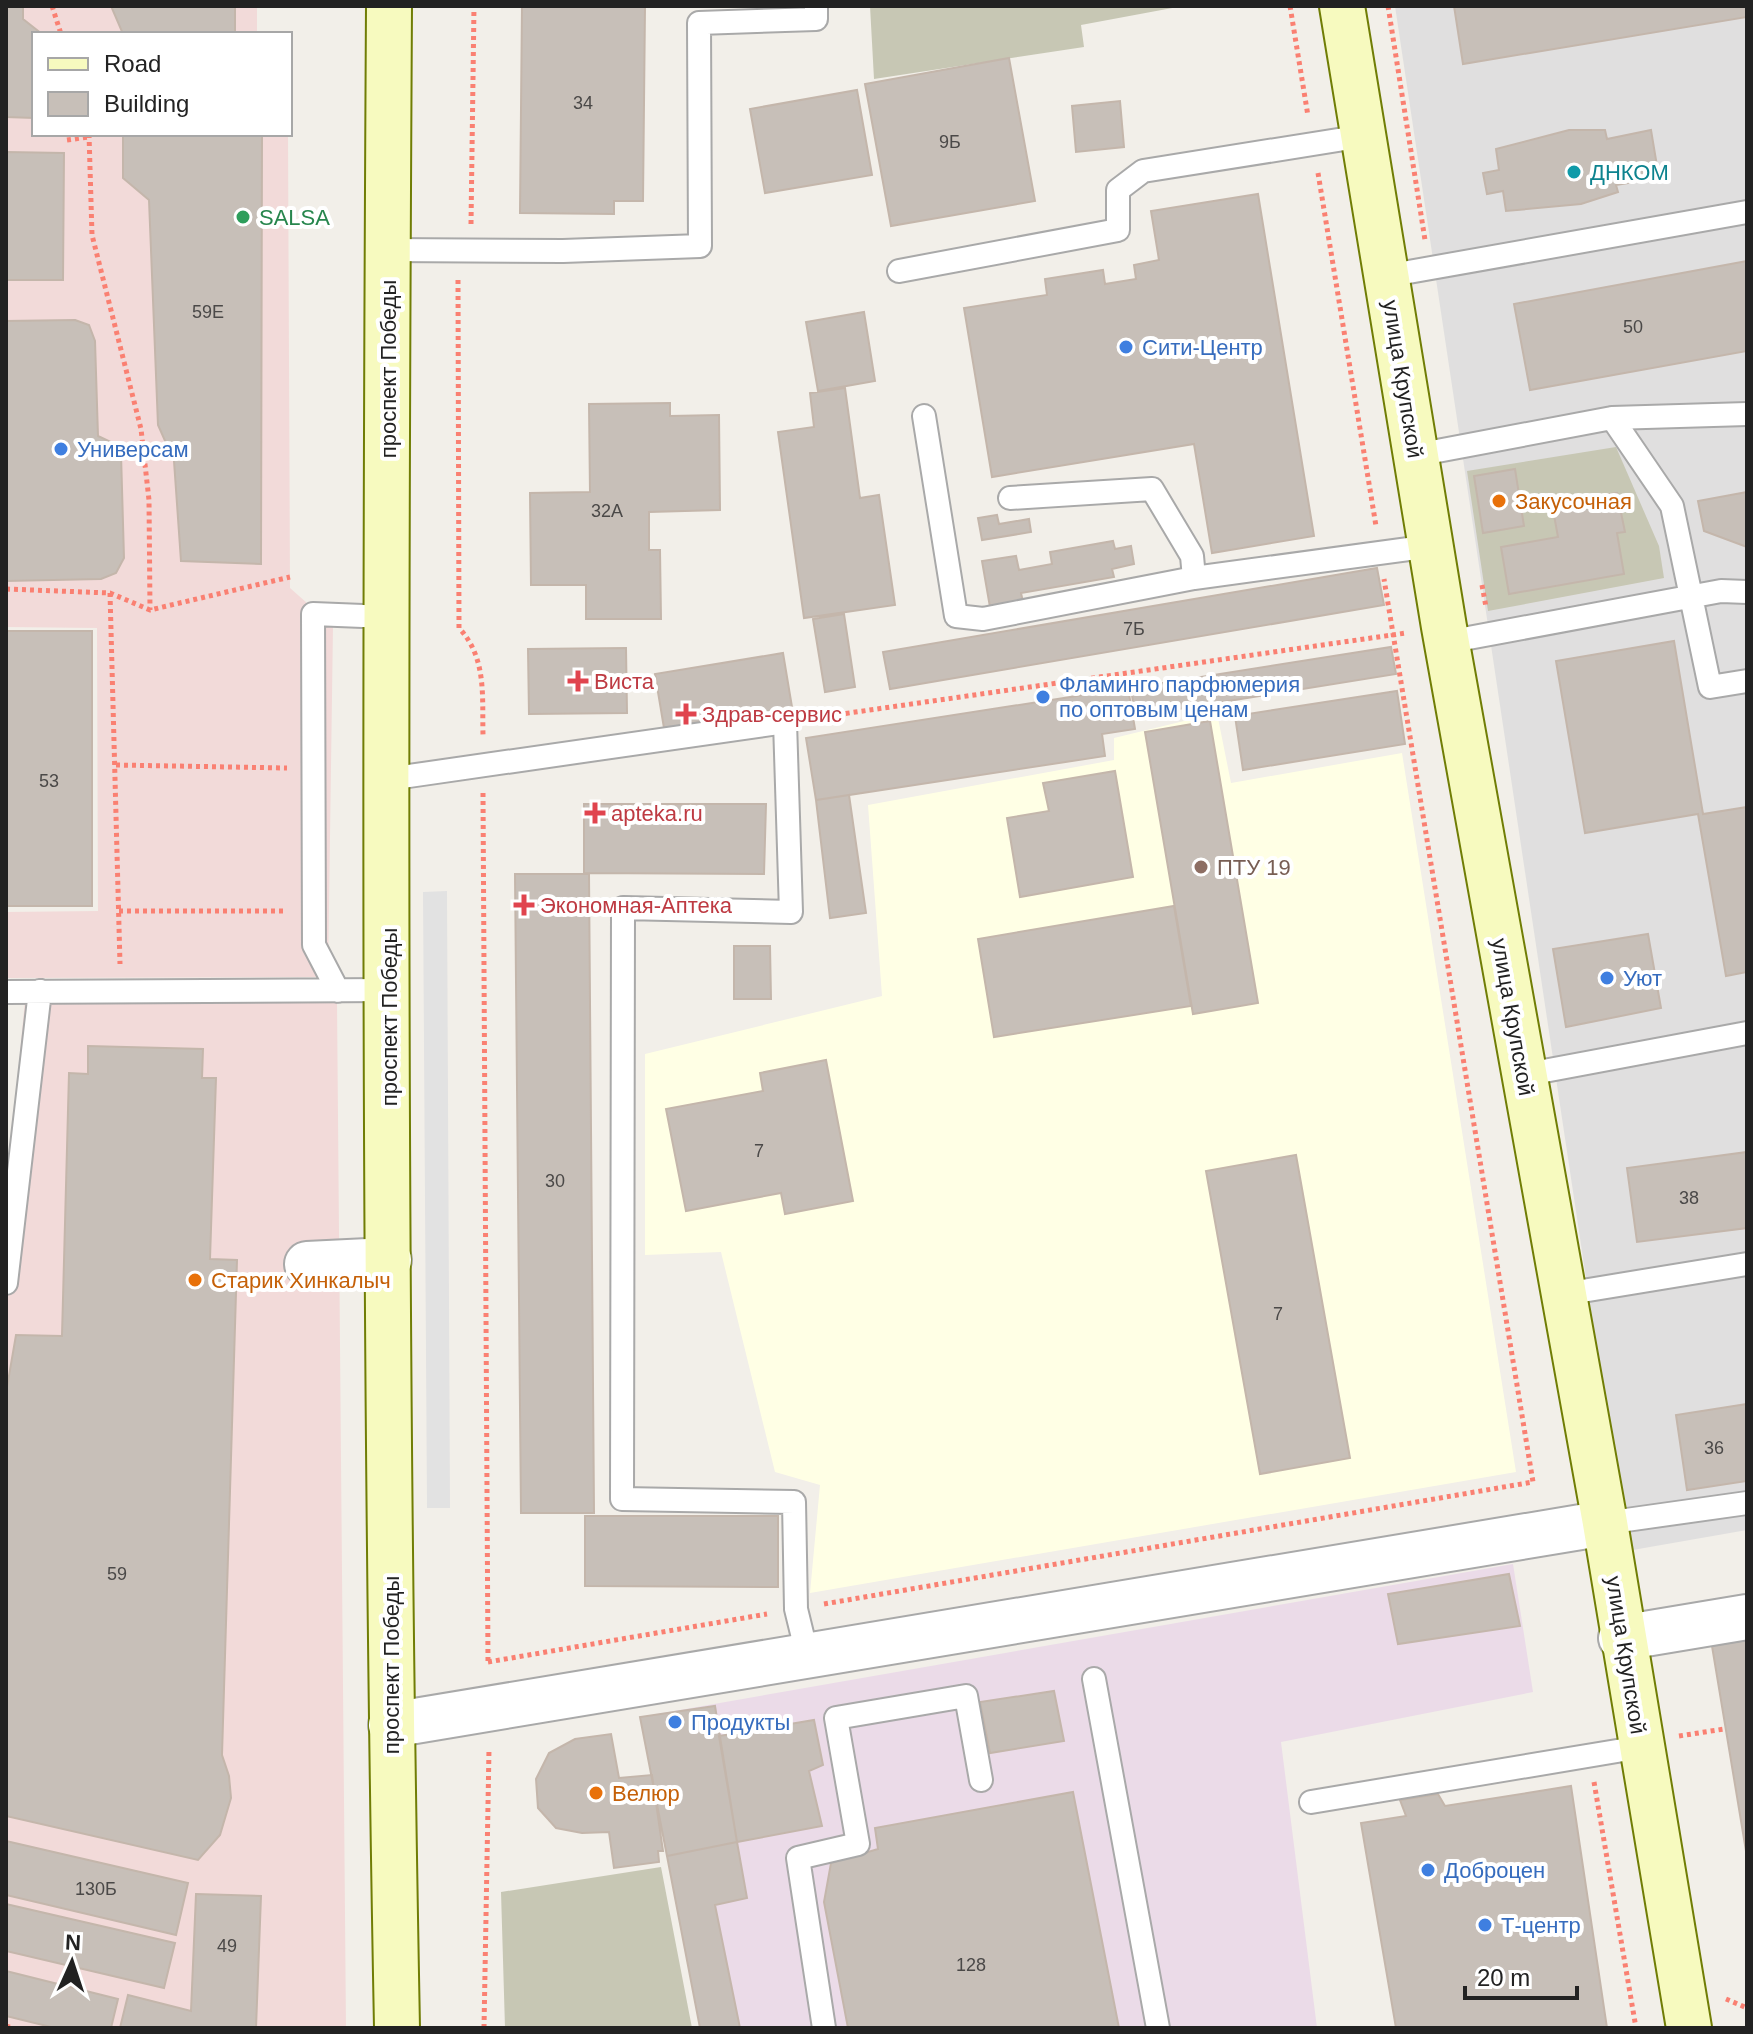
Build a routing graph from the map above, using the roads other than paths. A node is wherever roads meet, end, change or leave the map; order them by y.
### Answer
1 (389, 6) edge
2 (816, 6) edge
3 (1342, 6) edge
4 (1363, 136) junction
5 (1747, 212) edge
6 (388, 250) junction
7 (899, 271) dead end
8 (1386, 276) junction
9 (1747, 414) edge
10 (924, 416) dead end
11 (1612, 418) junction
12 (1416, 455) junction
13 (1010, 498) dead end
14 (1431, 546) junction
15 (1194, 578) junction
16 (1747, 592) edge
17 (1691, 597) junction
18 (388, 617) junction
19 (1445, 635) junction
20 (1747, 681) edge
21 (388, 779) junction
22 (389, 990) junction
23 (40, 991) junction
24 (338, 991) junction
25 (6, 992) edge
26 (1747, 1033) edge
27 (1523, 1075) junction
28 (389, 1260) junction
29 (307, 1264) dead end
30 (1747, 1264) edge
31 (6, 1283) edge
32 (1564, 1294) junction
33 (1747, 1503) edge
34 (1605, 1523) junction
35 (1747, 1617) edge
36 (1621, 1638) junction
37 (807, 1654) junction
38 (1094, 1679) dead end
39 (391, 1725) junction
40 (1658, 1742) junction
41 (981, 1780) dead end
42 (1311, 1802) dead end
43 (397, 2028) edge
44 (824, 2028) edge
45 (1158, 2028) edge
46 (1689, 2028) edge

1 - 6 street, проспект Победы
2 - 6 lane
3 - 4 street, улица Крупской
4 - 7 lane
4 - 8 street, улица Крупской
5 - 8 lane
6 - 18 street, проспект Победы
8 - 12 street, улица Крупской
9 - 11 lane
10 - 15 lane
11 - 12 lane
11 - 17 lane
12 - 14 street, улица Крупской
13 - 15 lane
14 - 15 lane
14 - 19 street, улица Крупской
16 - 17 lane
17 - 19 lane
17 - 20 lane
18 - 21 street, проспект Победы
18 - 24 lane
19 - 27 street, улица Крупской
21 - 22 street, проспект Победы
21 - 37 lane
22 - 24 lane
22 - 28 street, проспект Победы
23 - 24 lane
23 - 25 lane
23 - 31 lane
26 - 27 lane
27 - 32 street, улица Крупской
28 - 29 street
28 - 39 street, проспект Победы
30 - 32 lane
32 - 34 street, улица Крупской
33 - 34 lane
34 - 36 street, улица Крупской
34 - 37 street
35 - 36 street
36 - 40 street, улица Крупской
37 - 39 street
38 - 45 lane
39 - 43 street, проспект Победы
40 - 42 lane
40 - 46 street, улица Крупской
41 - 44 lane

